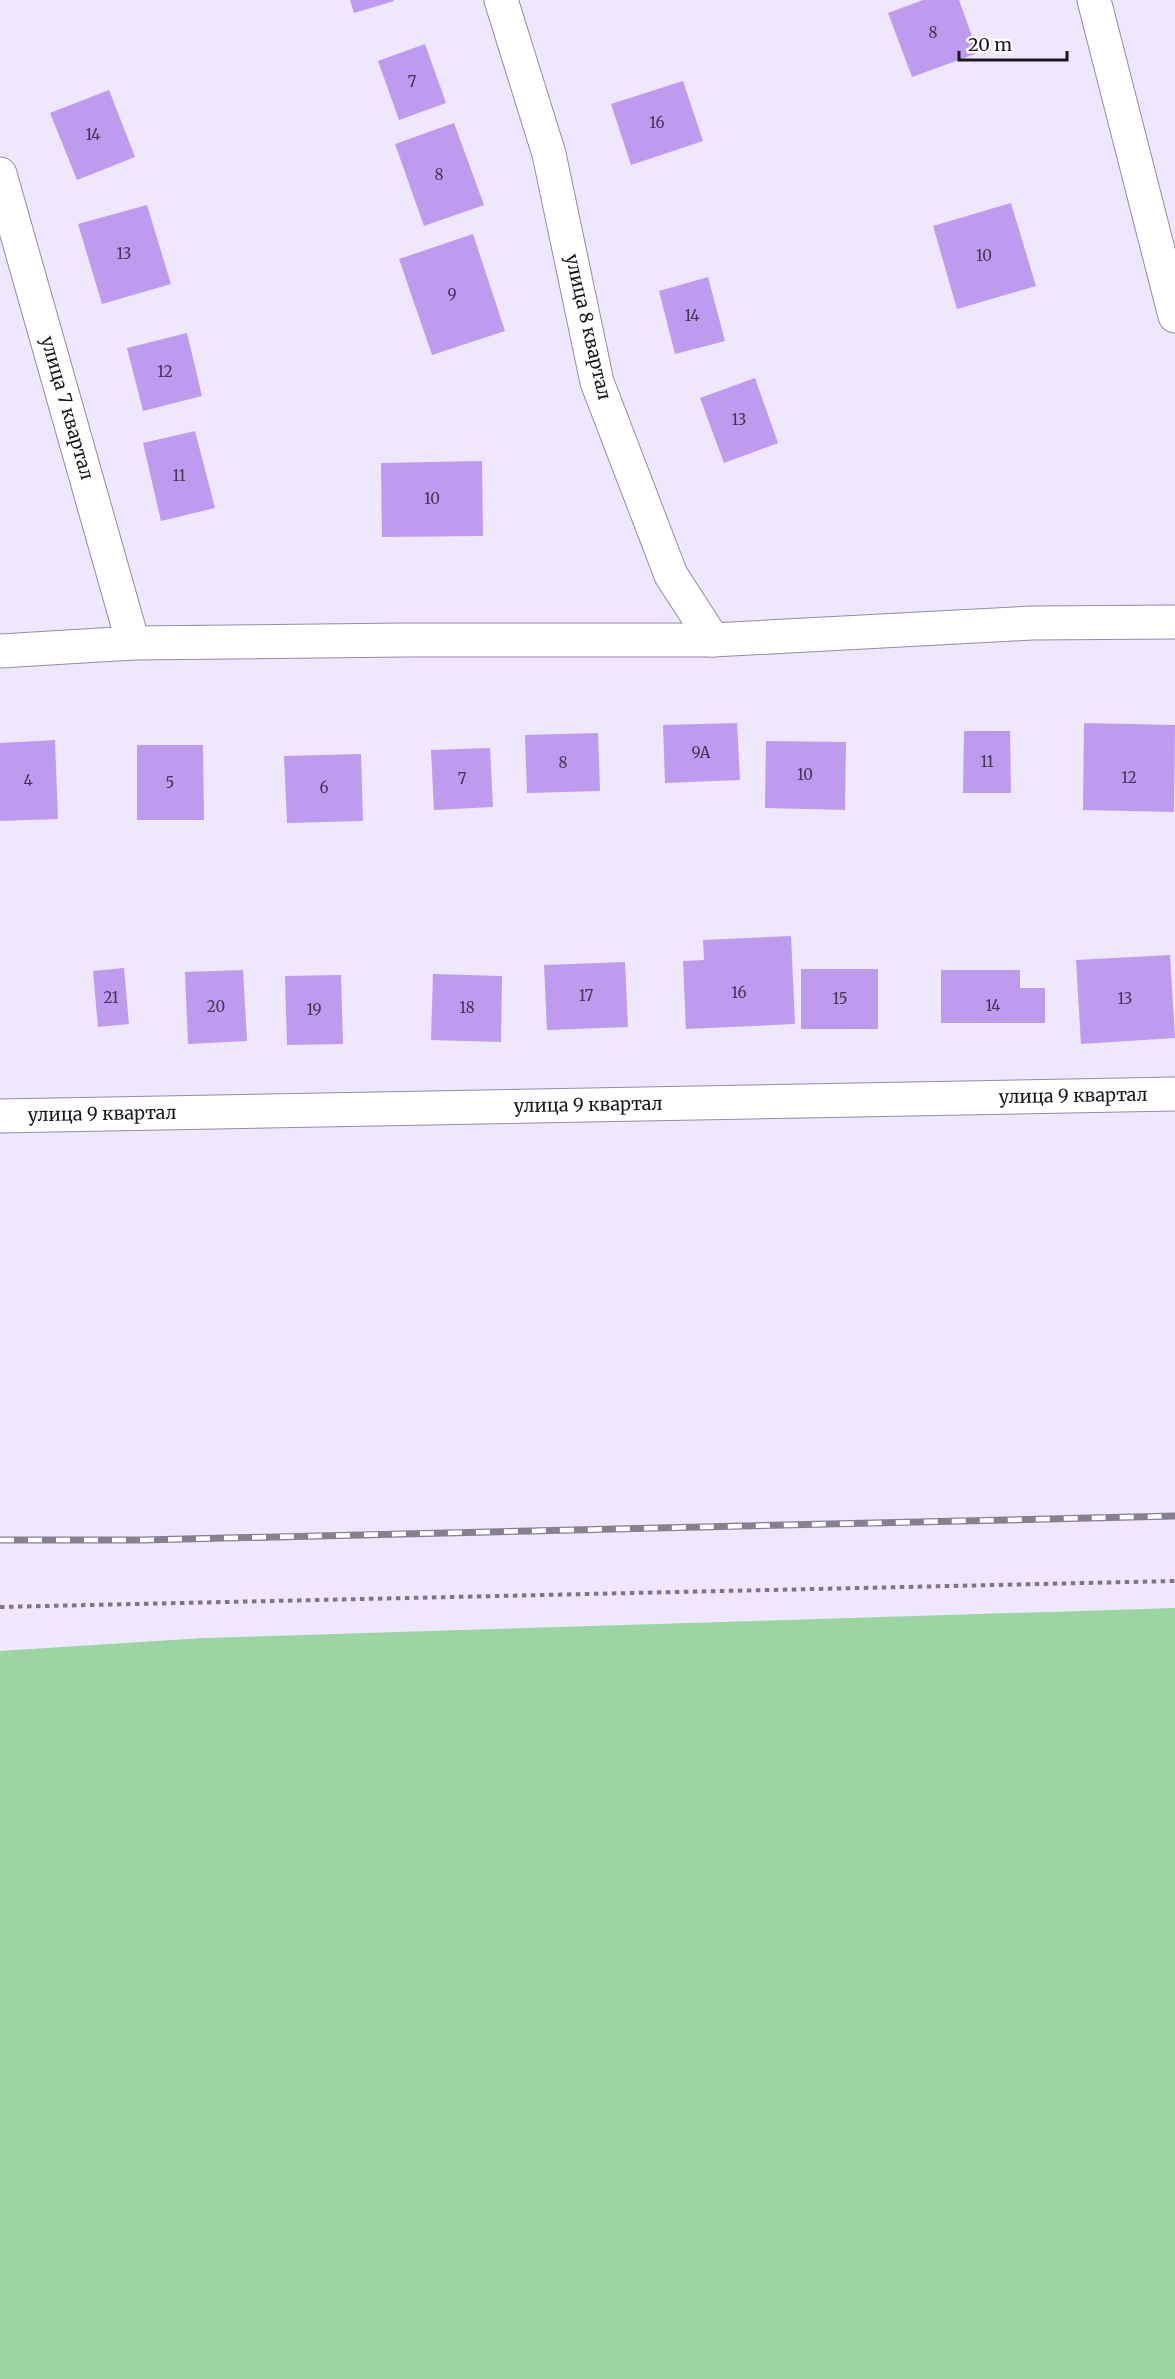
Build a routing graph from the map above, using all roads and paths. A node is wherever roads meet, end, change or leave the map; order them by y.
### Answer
1 (501, 0) edge
2 (1094, 0) edge
3 (0, 174) edge
4 (1175, 316) edge
5 (1175, 622) edge
6 (713, 640) junction
7 (133, 643) junction
8 (0, 651) edge
9 (1175, 1094) edge
10 (0, 1116) edge
11 (1175, 1581) edge
12 (0, 1606) edge

1 - 6 street, улица 8 квартал
2 - 4 street
3 - 7 street, улица 7 квартал
5 - 6 street
6 - 7 street
7 - 8 street
9 - 10 street, улица 9 квартал
11 - 12 path

